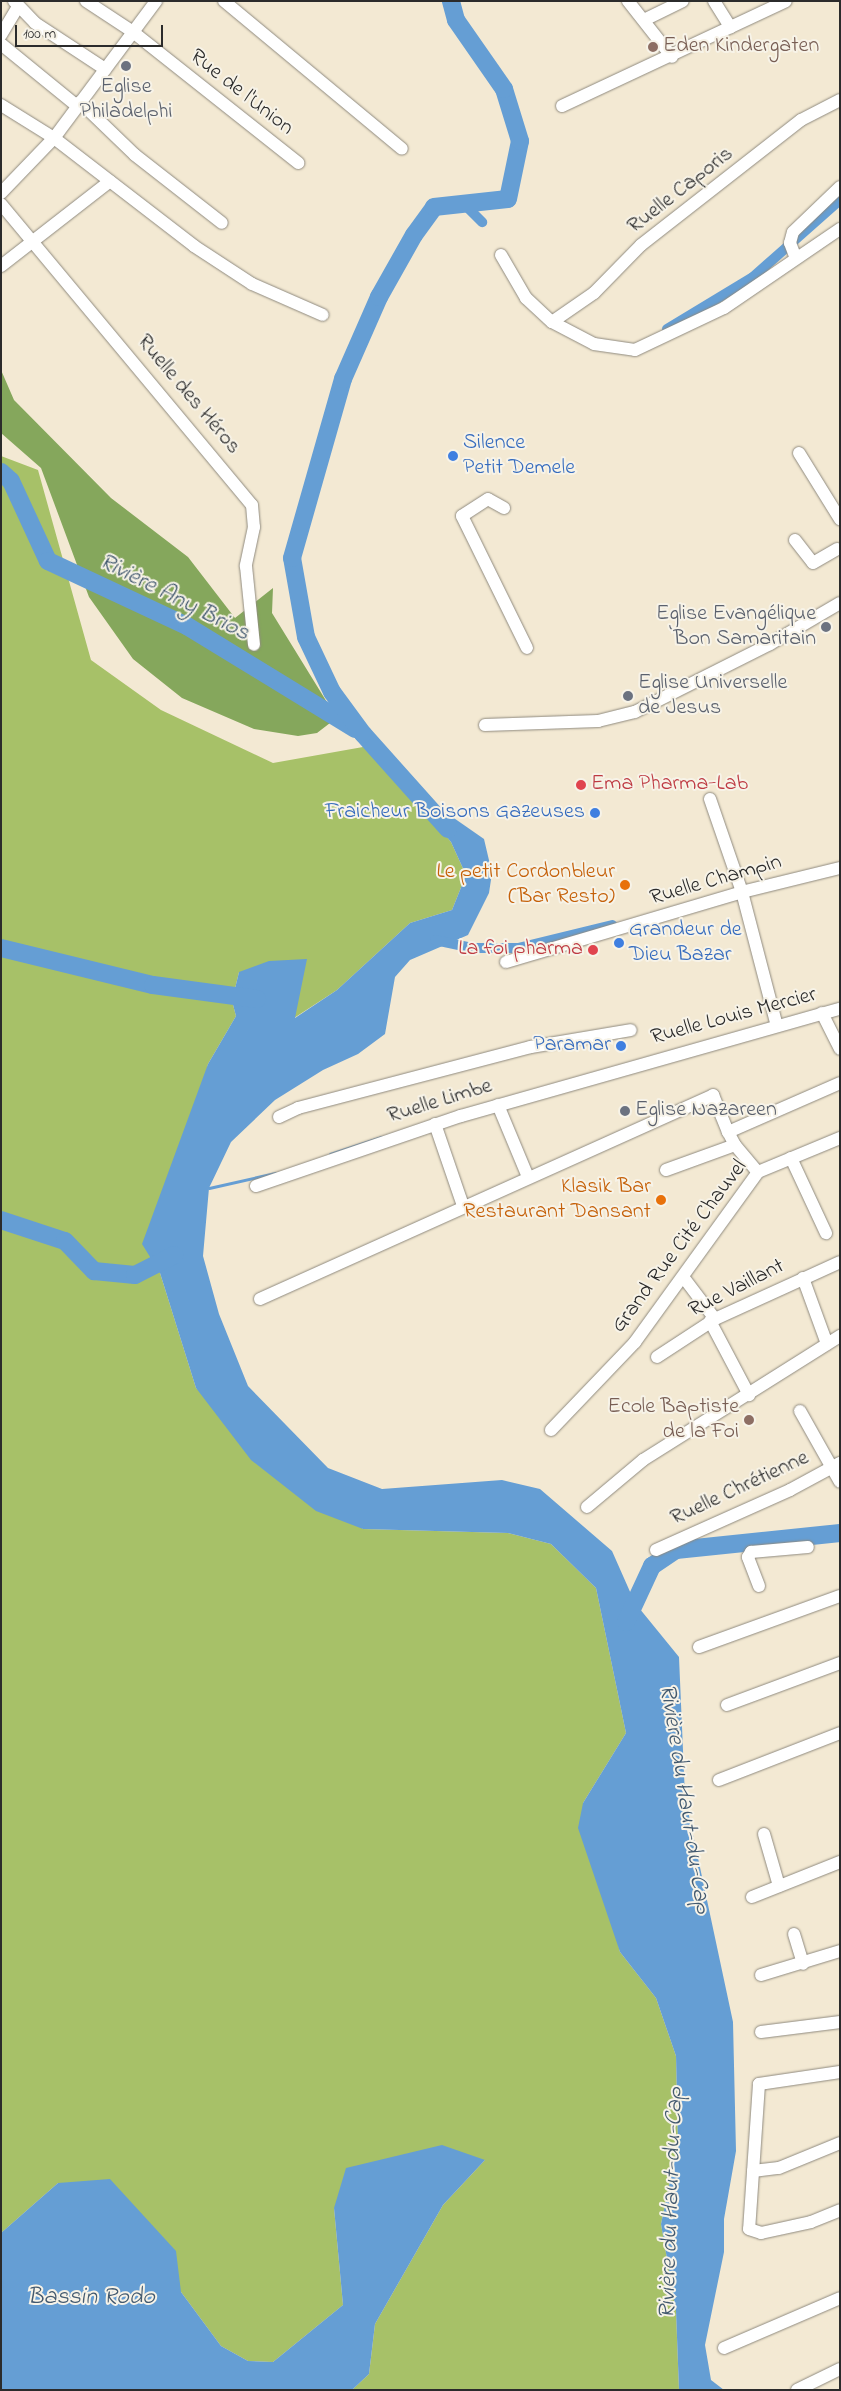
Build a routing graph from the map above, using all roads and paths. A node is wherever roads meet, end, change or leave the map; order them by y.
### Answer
1 (86, 1) edge
2 (156, 1) edge
3 (224, 1) edge
4 (628, 1) edge
5 (683, 1) edge
6 (714, 1) edge
7 (786, 1) edge
8 (15, 5) edge
9 (644, 20) junction
10 (730, 27) junction
11 (133, 32) junction
12 (1, 35) edge
13 (1, 44) edge
14 (672, 57) junction
15 (105, 70) junction
16 (840, 100) edge
17 (79, 104) junction
18 (1, 105) edge
19 (562, 106) dead end
20 (54, 138) junction
21 (402, 149) dead end
22 (298, 163) dead end
23 (110, 181) junction
24 (840, 187) edge
25 (1, 193) edge
26 (1, 204) edge
27 (222, 223) dead end
28 (840, 229) edge
29 (33, 244) junction
30 (501, 255) dead end
31 (795, 256) junction
32 (1, 266) edge
33 (323, 315) dead end
34 (552, 322) junction
35 (799, 454) dead end
36 (504, 508) dead end
37 (840, 519) edge
38 (795, 540) dead end
39 (837, 549) dead end
40 (840, 603) edge
41 (254, 645) dead end
42 (527, 648) dead end
43 (485, 725) dead end
44 (710, 799) dead end
45 (840, 868) edge
46 (742, 892) junction
47 (506, 962) dead end
48 (840, 1009) edge
49 (822, 1013) junction
50 (777, 1026) junction
51 (631, 1030) dead end
52 (840, 1049) edge
53 (639, 1064) joint
54 (840, 1082) edge
55 (498, 1105) junction
56 (279, 1118) dead end
57 (435, 1124) junction
58 (728, 1132) junction
59 (840, 1138) edge
60 (735, 1145) junction
61 (791, 1158) junction
62 (666, 1170) dead end
63 (758, 1172) junction
64 (528, 1177) junction
65 (256, 1186) dead end
66 (463, 1206) junction
67 (826, 1233) dead end
68 (840, 1262) edge
69 (684, 1278) junction
70 (802, 1278) junction
71 (260, 1300) dead end
72 (713, 1320) junction
73 (840, 1336) edge
74 (827, 1344) junction
75 (657, 1357) dead end
76 (749, 1395) junction
77 (800, 1412) dead end
78 (550, 1430) dead end
79 (836, 1465) edge
80 (840, 1482) edge
81 (587, 1507) dead end
82 (808, 1547) dead end
83 (656, 1550) dead end
84 (759, 1586) dead end
85 (840, 1596) edge
86 (699, 1647) dead end
87 (840, 1663) edge
88 (727, 1705) dead end
89 (840, 1732) edge
90 (719, 1780) dead end
91 (764, 1834) dead end
92 (840, 1862) edge
93 (779, 1886) junction
94 (752, 1897) dead end
95 (794, 1934) dead end
96 (840, 1951) edge
97 (803, 1964) junction
98 (761, 1975) dead end
99 (840, 2022) edge
100 (761, 2032) dead end
101 (840, 2072) edge
102 (840, 2143) edge
103 (753, 2171) junction
104 (840, 2210) edge
105 (840, 2298) edge
106 (724, 2348) dead end
107 (840, 2369) edge
108 (797, 2390) edge

1 - 11 street, Rue de l'Union
2 - 11 street
3 - 21 street
4 - 9 street
5 - 9 street
6 - 10 street
7 - 10 street
8 - 12 street
8 - 15 street
9 - 14 street
10 - 14 street
11 - 15 street
11 - 22 street, Rue de l'Union
13 - 17 street
14 - 19 street
15 - 17 street
16 - 34 street, Ruelle Caporis
17 - 20 street
17 - 27 street
18 - 20 street
20 - 23 street
20 - 25 street
23 - 29 street
23 - 33 street
24 - 31 street
26 - 29 street, Ruelle des Héros
28 - 31 street
29 - 32 street
29 - 41 street, Ruelle des Héros
30 - 34 street
31 - 34 street
35 - 37 street
36 - 42 street
38 - 39 street
40 - 43 street
44 - 46 street
45 - 46 street, Ruelle Champin
46 - 47 street, Ruelle Champin
46 - 50 street
48 - 49 street, Ruelle Louis Mercier
49 - 50 street, Ruelle Louis Mercier
49 - 52 street
50 - 53 street, Ruelle Louis Mercier
51 - 56 street
53 - 55 street, Ruelle Limbe
54 - 58 street
55 - 57 street, Ruelle Limbe
55 - 64 street
57 - 65 street, Ruelle Limbe
57 - 66 street
58 - 60 street
58 - 64 street
59 - 61 street, Grand Rue Cité Chauvel
60 - 62 street
60 - 63 street
61 - 63 street, Grand Rue Cité Chauvel
61 - 67 street
63 - 69 street, Grand Rue Cité Chauvel
64 - 66 street
66 - 71 street
68 - 70 street, Rue Vaillant
69 - 72 street
69 - 78 street, Grand Rue Cité Chauvel
70 - 72 street, Rue Vaillant
70 - 74 street
72 - 75 street, Rue Vaillant
72 - 76 street
73 - 74 street
74 - 76 street
76 - 81 street
77 - 79 street
79 - 80 street
79 - 83 street, Ruelle Chrétienne
82 - 84 street
85 - 86 street
87 - 88 street
89 - 90 street
91 - 93 street
92 - 93 street
93 - 94 street
95 - 97 street
96 - 97 street
97 - 98 street
99 - 100 street
101 - 103 street
102 - 103 street
103 - 104 street
105 - 106 street
107 - 108 street

